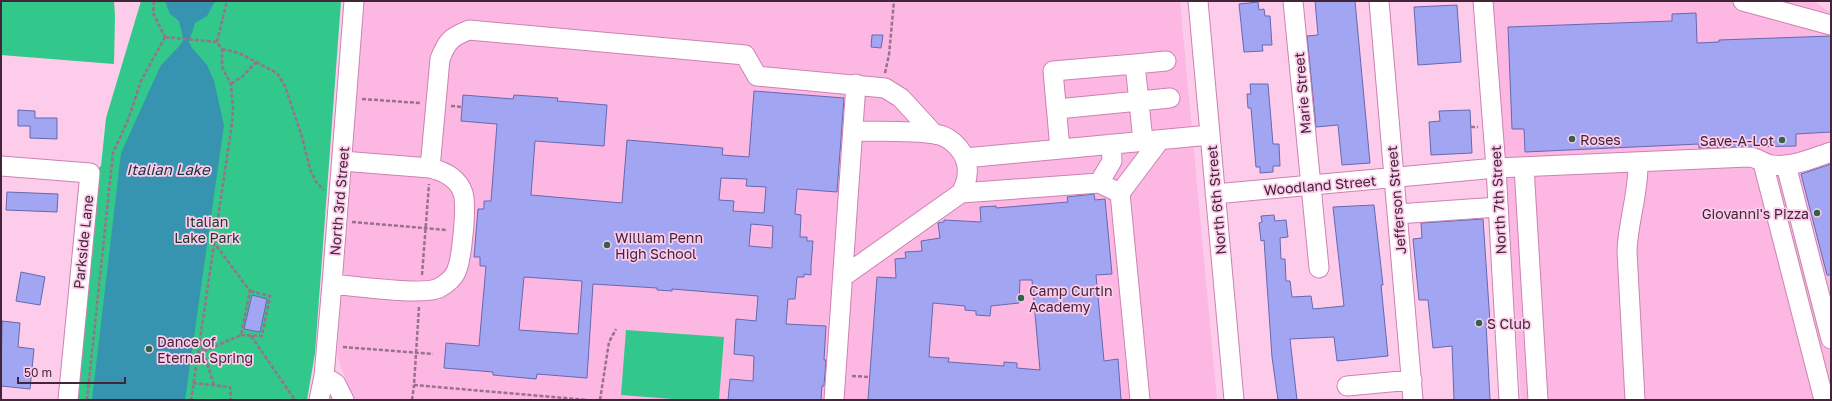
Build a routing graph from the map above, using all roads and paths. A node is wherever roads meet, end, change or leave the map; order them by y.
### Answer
1 (154, 1) edge
2 (227, 1) edge
3 (354, 1) edge
4 (894, 1) edge
5 (1198, 1) edge
6 (1293, 1) edge
7 (1379, 1) edge
8 (1483, 1) edge
9 (1743, 1) edge
10 (1831, 25) edge
11 (165, 37) junction
12 (217, 42) junction
13 (222, 49) junction
14 (1166, 61) dead end
15 (256, 62) junction
16 (1135, 64) junction
17 (231, 84) junction
18 (856, 84) junction
19 (875, 86) junction
20 (1170, 98) dead end
21 (362, 99) dead end
22 (1139, 101) junction
23 (421, 103) dead end
24 (1057, 108) junction
25 (854, 131) junction
26 (934, 134) junction
27 (1210, 135) junction
28 (1151, 140) junction
29 (1111, 144) junction
30 (1060, 149) junction
31 (1831, 152) edge
32 (965, 158) junction
33 (342, 161) junction
34 (1638, 162) junction
35 (1763, 163) junction
36 (1, 166) edge
37 (1524, 167) junction
38 (430, 168) junction
39 (1496, 168) junction
40 (1788, 174) junction
41 (1394, 178) junction
42 (1099, 183) junction
43 (1768, 184) junction
44 (1311, 185) junction
45 (327, 191) dead end
46 (961, 193) junction
47 (1120, 193) junction
48 (1215, 194) junction
49 (1498, 207) junction
50 (1397, 214) junction
51 (1800, 220) junction
52 (1778, 221) junction
53 (348, 222) dead end
54 (425, 228) junction
55 (447, 230) dead end
56 (214, 244) junction
57 (1809, 254) junction
58 (1787, 257) junction
59 (1319, 268) dead end
60 (844, 276) junction
61 (421, 278) dead end
62 (332, 284) junction
63 (1817, 286) junction
64 (250, 291) junction
65 (1796, 291) junction
66 (420, 304) dead end
67 (1825, 317) junction
68 (1803, 319) junction
69 (616, 329) dead end
70 (241, 335) junction
71 (250, 336) junction
72 (1831, 339) edge
73 (200, 341) junction
74 (343, 347) dead end
75 (1831, 349) edge
76 (1811, 350) junction
77 (203, 352) junction
78 (416, 353) junction
79 (198, 354) junction
80 (432, 354) dead end
81 (846, 375) dead end
82 (324, 376) junction
83 (870, 377) dead end
84 (1412, 380) junction
85 (193, 383) junction
86 (214, 385) junction
87 (414, 386) junction
88 (1347, 386) dead end
89 (1825, 388) edge
90 (68, 400) edge
91 (86, 400) edge
92 (191, 400) edge
93 (231, 400) edge
94 (295, 400) edge
95 (319, 400) edge
96 (344, 400) edge
97 (412, 400) edge
98 (588, 400) edge
99 (600, 400) edge
100 (834, 400) edge
101 (1140, 400) edge
102 (1234, 400) edge
103 (1413, 400) edge
104 (1509, 400) edge
105 (1538, 400) edge
106 (1635, 400) edge

1 - 11 path
2 - 12 path
3 - 33 street, North 3rd Street
4 - 19 path
5 - 27 street, North 6th Street
6 - 44 street, Marie Street
7 - 41 street, Jefferson Street
8 - 39 street, North 7th Street
9 - 10 street
11 - 12 path
11 - 91 path
12 - 13 path
13 - 15 path
13 - 17 path
14 - 16 street
15 - 17 path
15 - 45 path
16 - 22 street
16 - 24 street
17 - 56 path
18 - 19 street
18 - 25 street
18 - 38 street
19 - 26 street
20 - 22 street
21 - 23 path
22 - 24 street
22 - 28 street
24 - 30 street
25 - 26 street
25 - 60 street
26 - 32 street
27 - 28 street
27 - 48 street, North 6th Street
28 - 29 street
28 - 47 street
29 - 30 street
29 - 42 street
30 - 32 street
31 - 40 street
32 - 46 street
33 - 38 street
33 - 62 street, North 3rd Street
34 - 35 street, Woodland Street
34 - 37 street, Woodland Street
34 - 106 street
35 - 40 street, Woodland Street
35 - 43 street
36 - 90 street, Parkside Lane
37 - 39 street, Woodland Street
37 - 105 street
38 - 54 path
38 - 62 street
39 - 41 street, Woodland Street
39 - 49 street, North 7th Street
40 - 43 street
40 - 51 street
41 - 44 street, Woodland Street
41 - 50 street, Jefferson Street
42 - 46 street
42 - 47 street
43 - 52 street
44 - 48 street, Woodland Street
44 - 59 street, Marie Street
46 - 60 street
47 - 101 street
48 - 102 street, North 6th Street
49 - 50 street
49 - 104 street, North 7th Street
50 - 84 street, Jefferson Street
51 - 52 street
51 - 57 street
52 - 58 street
53 - 54 path
54 - 55 path
54 - 61 path
56 - 64 path
56 - 73 path
57 - 58 street
57 - 63 street
58 - 65 street
60 - 100 street
62 - 82 street, North 3rd Street
63 - 65 street
63 - 67 street
64 - 70 path
64 - 71 path
65 - 68 street
66 - 78 path
67 - 68 street
67 - 72 street
68 - 76 street
69 - 99 path
70 - 71 path
70 - 77 path
71 - 94 path
73 - 77 path
73 - 79 path
74 - 78 path
75 - 76 street
76 - 89 street
77 - 79 path
77 - 86 path
78 - 80 path
78 - 87 path
79 - 85 path
81 - 83 path
82 - 95 street, North 3rd Street
82 - 96 street
84 - 88 street
84 - 103 street, Jefferson Street
85 - 86 path
85 - 92 path
86 - 93 path
87 - 97 path
87 - 98 path

